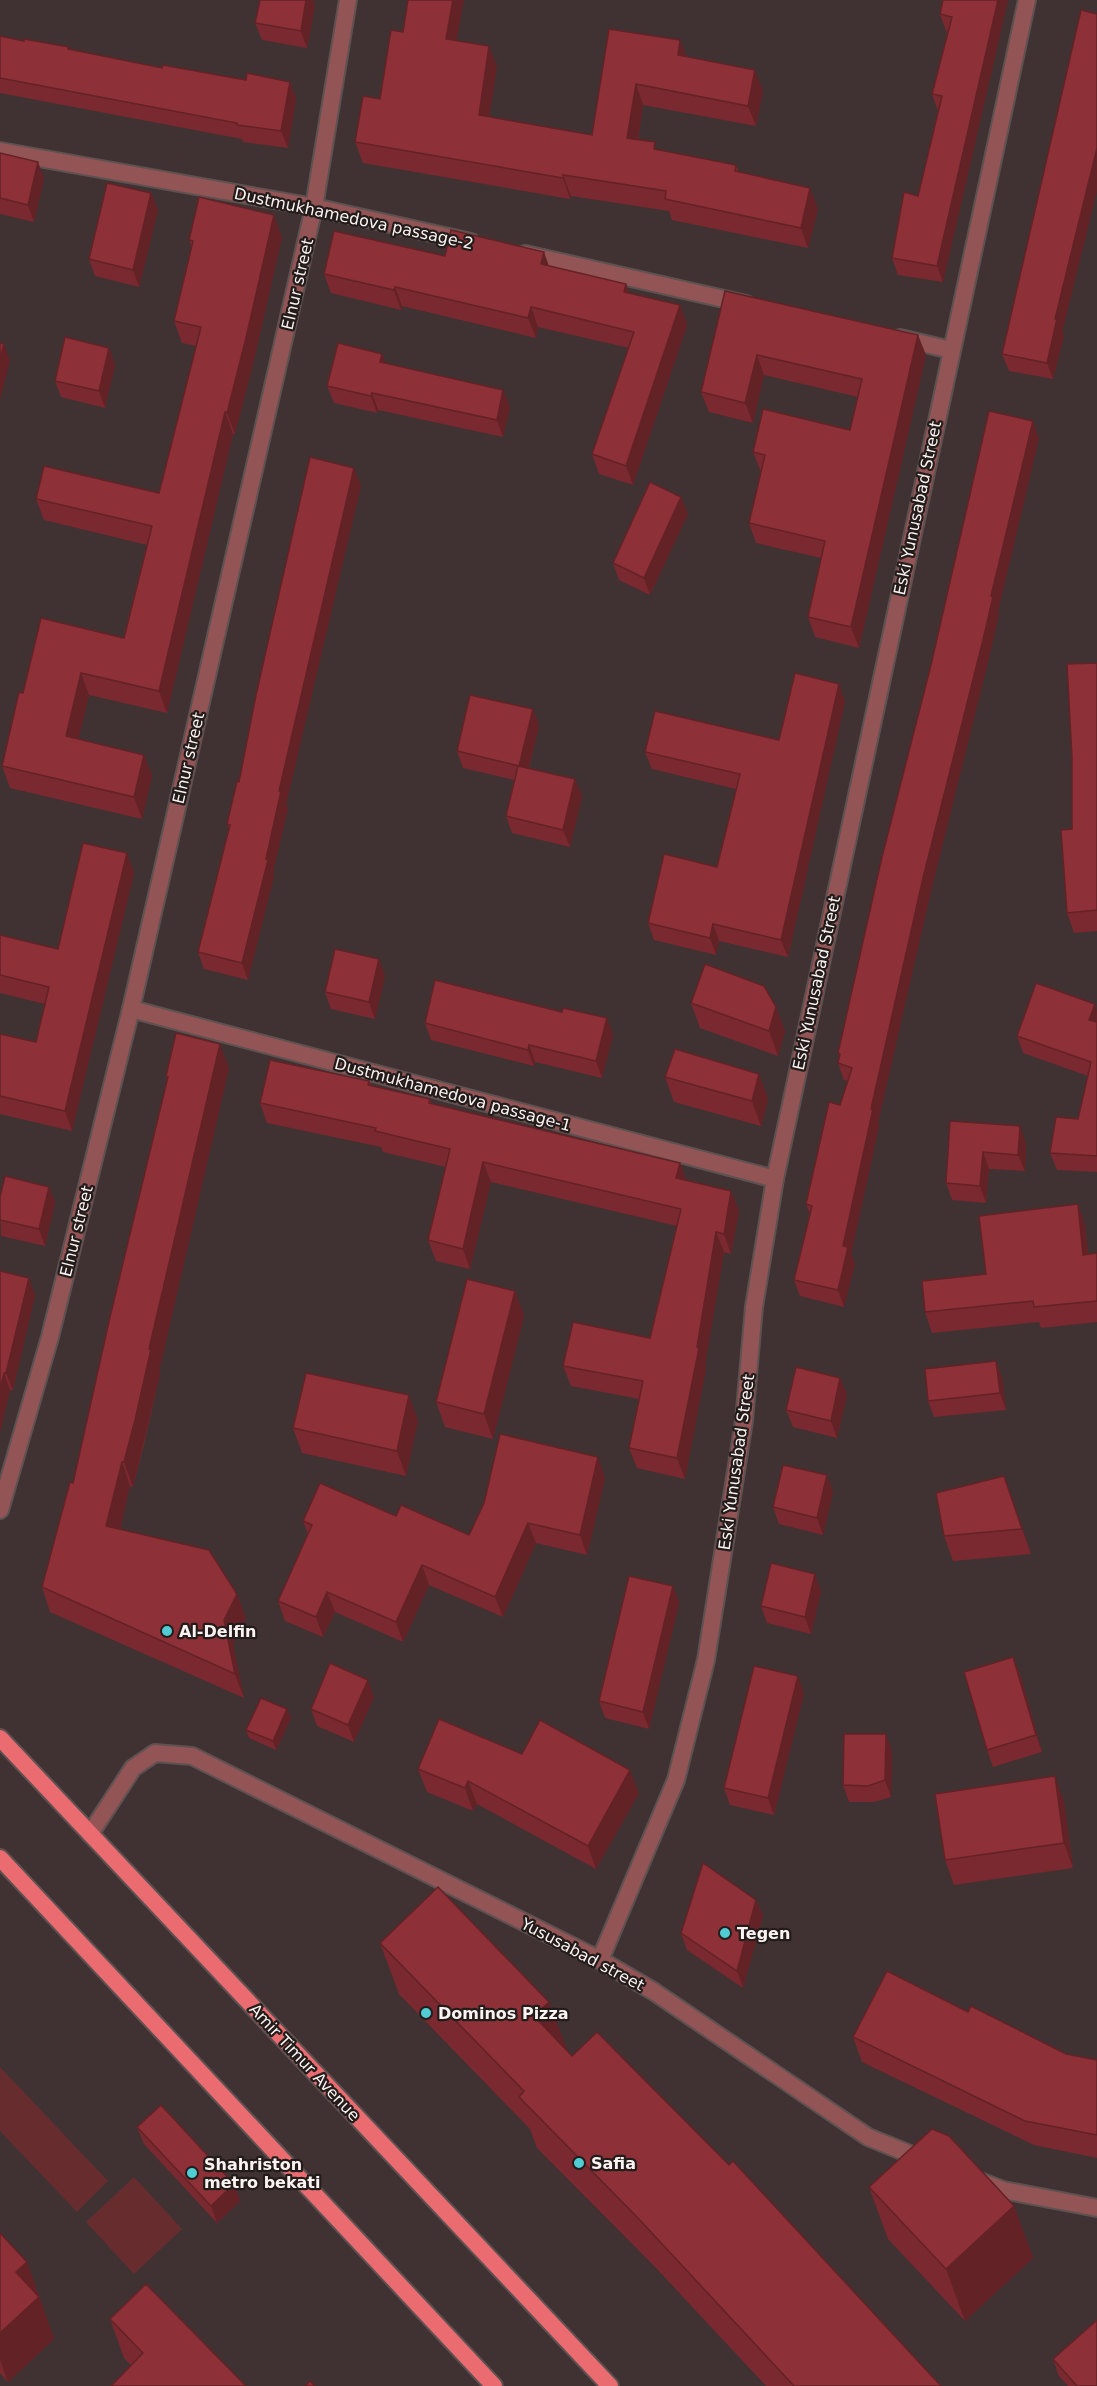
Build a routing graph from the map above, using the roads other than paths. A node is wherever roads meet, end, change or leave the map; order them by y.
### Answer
1 (348, 0) edge
2 (1027, 0) edge
3 (0, 151) edge
4 (314, 207) junction
5 (488, 246) edge
6 (511, 251) edge
7 (766, 308) edge
8 (882, 334) edge
9 (951, 350) junction
10 (131, 1009) junction
11 (775, 1179) junction
12 (0, 1510) edge
13 (0, 1738) edge
14 (90, 1834) junction
15 (0, 1858) edge
16 (600, 1960) junction
17 (941, 2166) edge
18 (962, 2174) edge
19 (1097, 2208) edge
20 (494, 2386) edge
21 (610, 2386) edge

1 - 4 street, Elnur street
2 - 9 street, Eski Yunusabad Street
3 - 4 street, Dustmukhamedova passage-2
4 - 5 street, Dustmukhamedova passage-2
4 - 10 street, Elnur street
6 - 7 street
8 - 9 street
9 - 11 street, Eski Yunusabad Street
10 - 11 street, Dustmukhamedova passage-1
10 - 12 street, Elnur street
11 - 16 street, Eski Yunusabad Street
13 - 14 main road, Amir Timur Avenue
14 - 16 street, Yususabad street
14 - 21 main road, Amir Timur Avenue
15 - 20 main road
16 - 17 street, Yususabad street
18 - 19 street

